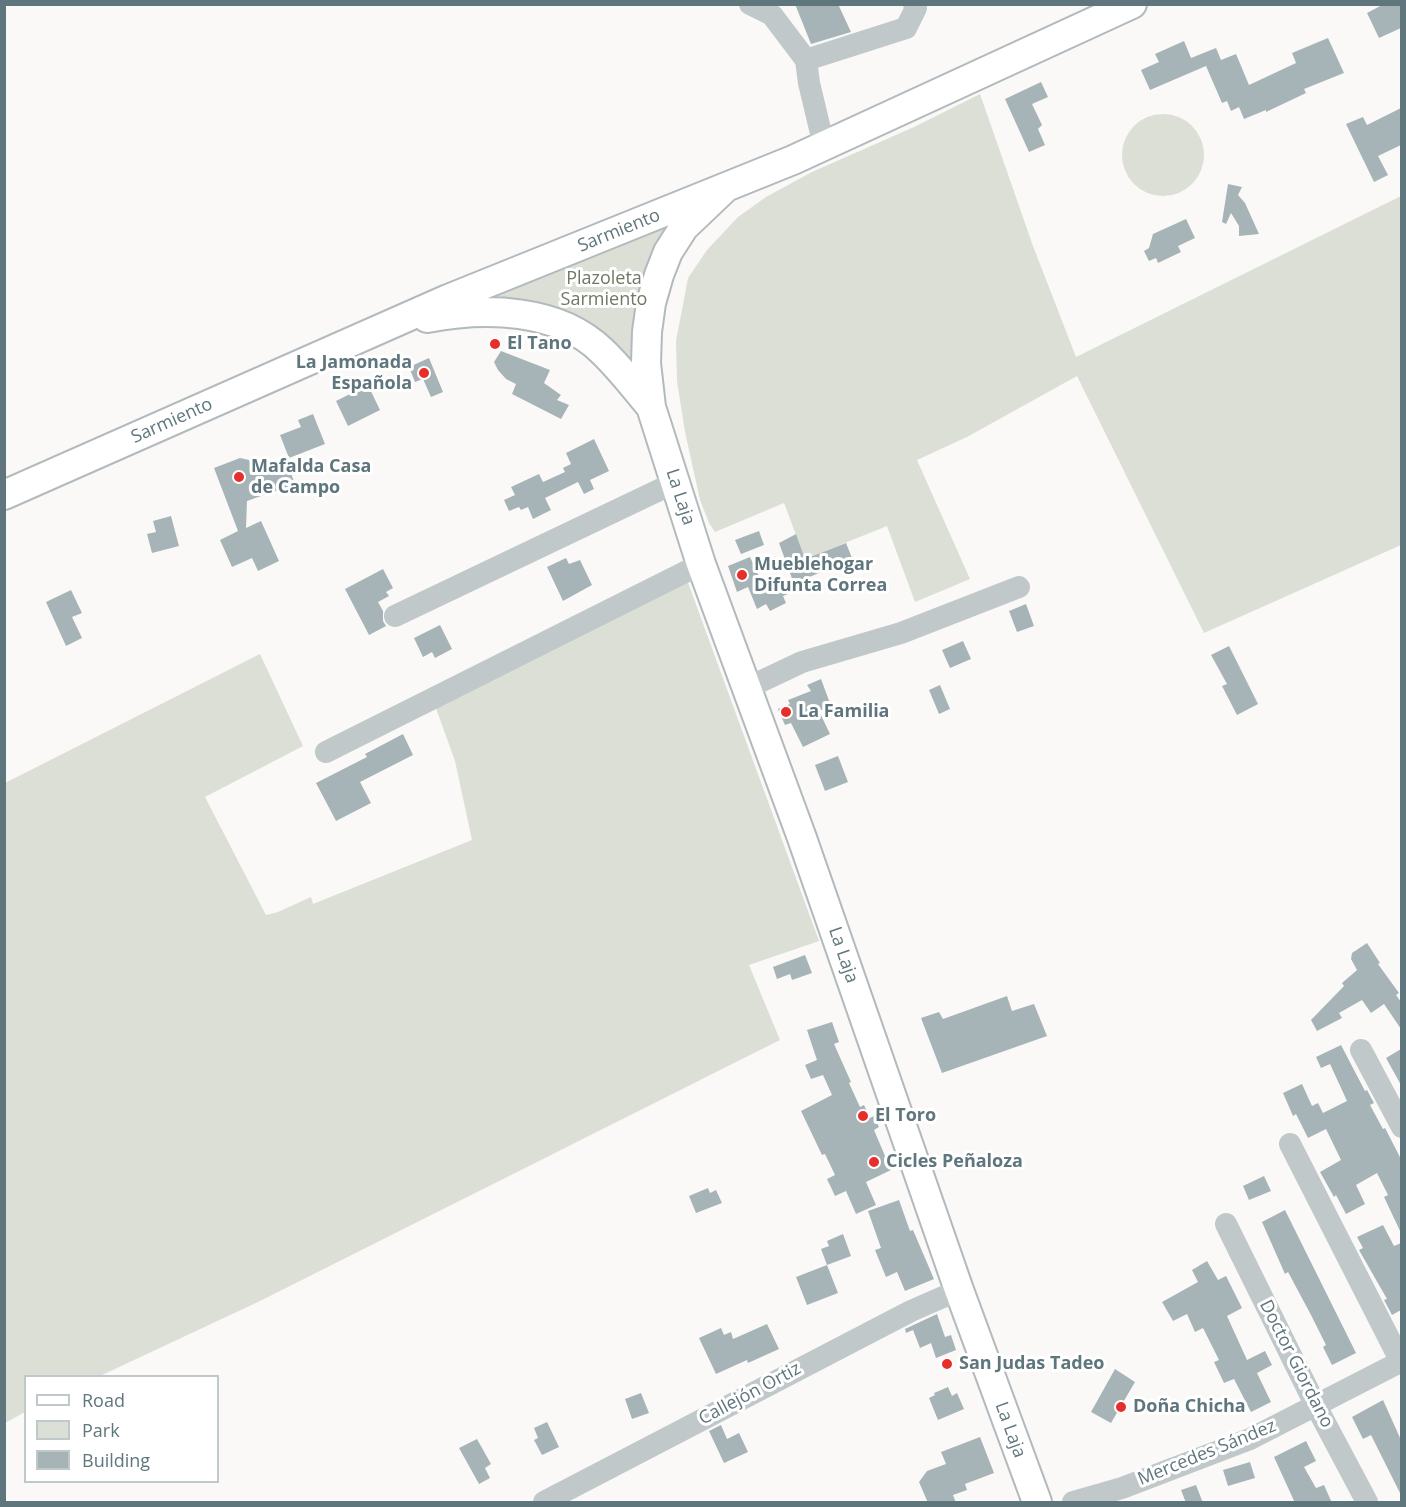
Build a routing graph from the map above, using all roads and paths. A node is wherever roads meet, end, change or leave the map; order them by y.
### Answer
1 (750, 4) edge
2 (914, 4) edge
3 (1132, 4) edge
4 (806, 60) junction
5 (824, 146) junction
6 (724, 189) junction
7 (395, 323) junction
8 (651, 407) junction
9 (676, 482) junction
10 (4, 495) edge
11 (701, 564) junction
12 (1020, 587) dead end
13 (395, 616) dead end
14 (747, 688) junction
15 (326, 752) dead end
16 (1361, 1050) dead end
17 (1401, 1127) edge
18 (1290, 1144) dead end
19 (1226, 1224) dead end
20 (959, 1290) junction
21 (1401, 1362) edge
22 (1316, 1406) junction
23 (544, 1503) edge
24 (1037, 1503) edge
25 (1073, 1503) edge
26 (1367, 1503) edge

1 - 4 street
2 - 4 street
3 - 5 main road, Sarmiento
4 - 5 street
5 - 6 main road, Sarmiento
6 - 7 main road, Sarmiento
6 - 8 main road, La Laja
7 - 8 main road, La Laja
7 - 10 main road, Sarmiento
8 - 9 main road, La Laja
9 - 11 main road, La Laja
9 - 13 street
11 - 14 main road, La Laja
11 - 15 street
12 - 14 street
14 - 20 main road, La Laja
16 - 17 street
18 - 21 street
19 - 22 street, Doctor Giordano
20 - 23 street, Callejón Ortiz
20 - 24 main road, La Laja
21 - 22 street, Mercedes Sández
22 - 25 street, Mercedes Sández
22 - 26 street, Doctor Giordano

